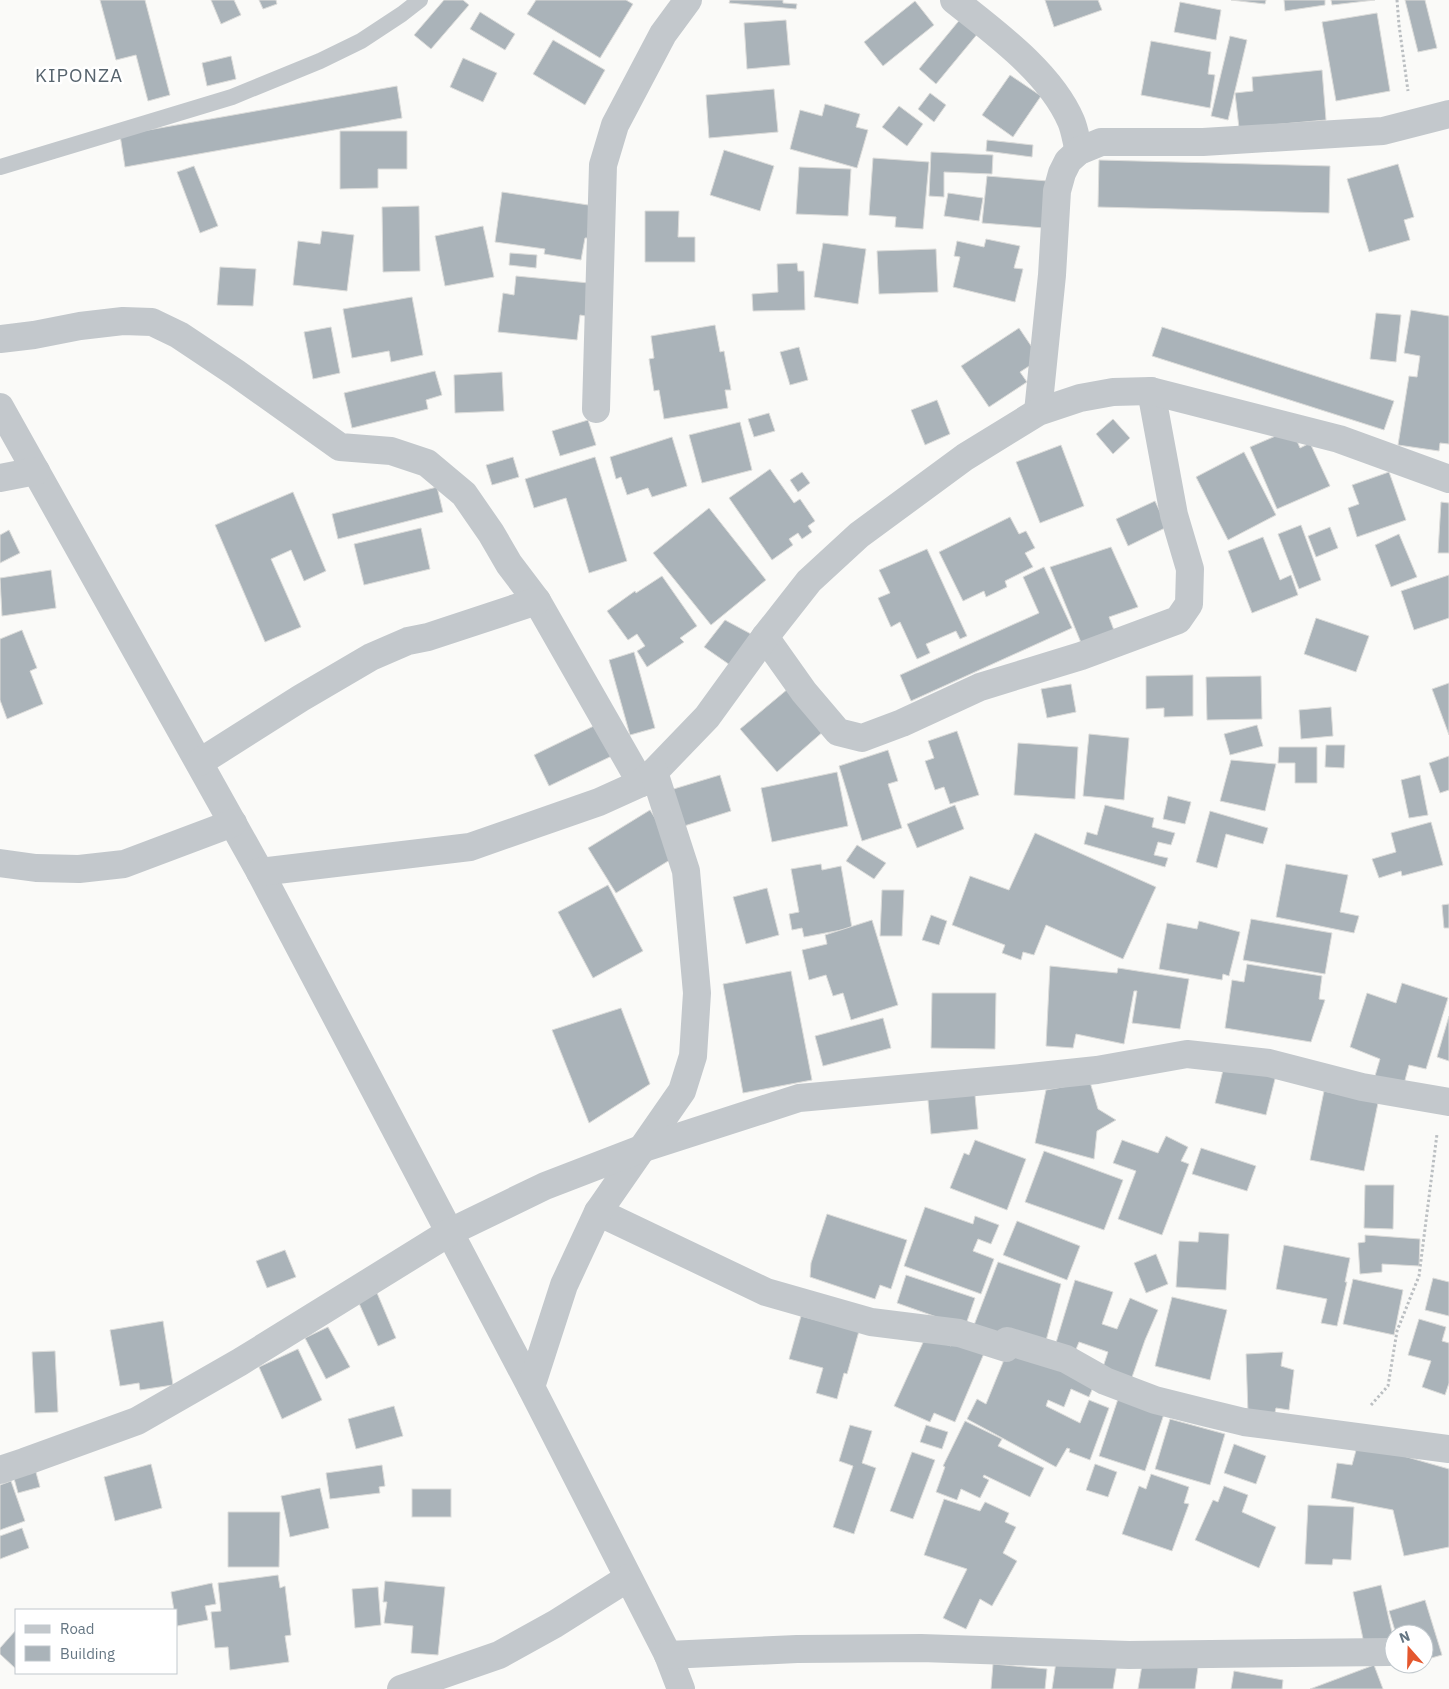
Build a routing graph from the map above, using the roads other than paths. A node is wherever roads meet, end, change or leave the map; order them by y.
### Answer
1 (420, 0) edge
2 (688, 0) edge
3 (954, 0) edge
4 (1449, 114) edge
5 (1079, 151) junction
6 (0, 167) edge
7 (0, 339) edge
8 (1151, 391) junction
9 (0, 407) edge
10 (596, 409) dead end
11 (1038, 412) junction
12 (36, 471) junction
13 (0, 478) edge
14 (1449, 479) edge
15 (536, 601) junction
16 (765, 636) junction
17 (200, 762) junction
18 (647, 777) junction
19 (233, 823) junction
20 (0, 863) edge
21 (260, 872) junction
22 (1445, 1102) edge
23 (641, 1149) junction
24 (598, 1212) junction
25 (450, 1232) junction
26 (531, 1387) junction
27 (1449, 1449) edge
28 (0, 1470) edge
29 (628, 1578) junction
30 (1384, 1652) edge
31 (668, 1655) junction
32 (401, 1689) edge
33 (681, 1689) edge

1 - 6 lane
2 - 10 street
3 - 5 street
4 - 5 street
5 - 11 street
7 - 15 street
8 - 11 street
8 - 14 street
8 - 16 street
9 - 12 street
11 - 16 street
12 - 13 street
12 - 17 street
15 - 17 street
15 - 18 street
16 - 18 street
17 - 19 street
18 - 21 street
18 - 23 street
19 - 20 street
19 - 21 street
21 - 25 street
22 - 23 street
23 - 24 street
23 - 25 street
24 - 26 street
24 - 27 street
25 - 26 street
25 - 28 street
26 - 29 street
29 - 31 street
29 - 32 street
30 - 31 street
31 - 33 street

